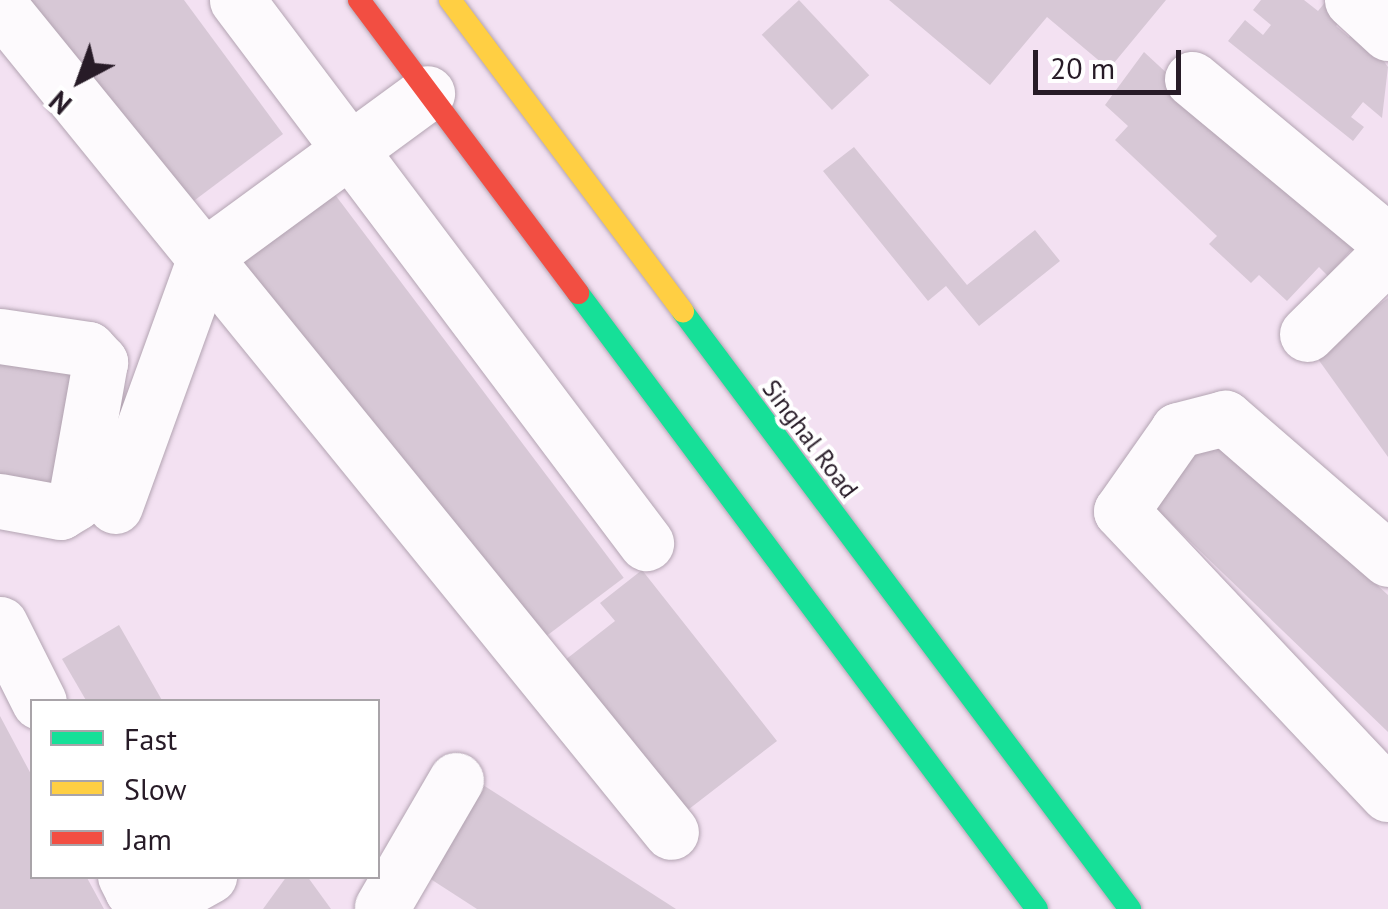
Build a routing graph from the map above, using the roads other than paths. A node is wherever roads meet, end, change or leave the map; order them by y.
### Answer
1 (236, 0) edge
2 (360, 0) edge
3 (450, 0) edge
4 (1352, 0) edge
5 (0, 6) edge
6 (1388, 32) edge
7 (1192, 79) dead end
8 (427, 93) junction
9 (344, 146) junction
10 (1388, 242) edge
11 (1388, 254) edge
12 (206, 255) junction
13 (1307, 334) dead end
14 (0, 336) edge
15 (0, 501) edge
16 (115, 506) dead end
17 (646, 542) dead end
18 (1388, 560) edge
19 (0, 624) edge
20 (37, 699) edge
21 (456, 780) dead end
22 (1388, 794) edge
23 (671, 832) dead end
24 (127, 879) edge
25 (204, 879) edge
26 (371, 898) edge
27 (1037, 909) edge
28 (1130, 909) edge

1 - 9 street
2 - 8 street
3 - 28 street, Singhal Road
4 - 6 street
5 - 12 street
7 - 10 street
8 - 9 street
8 - 27 street
9 - 12 street
9 - 17 street
11 - 13 street
12 - 16 street
12 - 23 street
14 - 15 street
18 - 22 street
19 - 20 street
21 - 26 street
24 - 25 street

